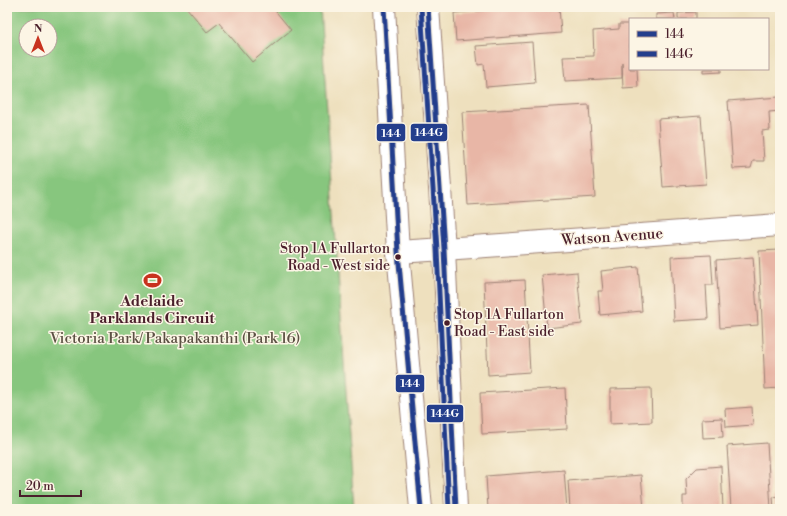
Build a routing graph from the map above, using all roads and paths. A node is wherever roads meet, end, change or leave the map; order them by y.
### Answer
1 (384, 7) edge
2 (428, 7) edge
3 (780, 225) edge
4 (444, 249) junction
5 (398, 252) junction
6 (421, 509) edge
7 (456, 509) edge

1 - 5 main road
2 - 4 main road
3 - 4 main road, Watson Avenue
4 - 5 main road, Watson Avenue
4 - 7 main road
5 - 6 main road

